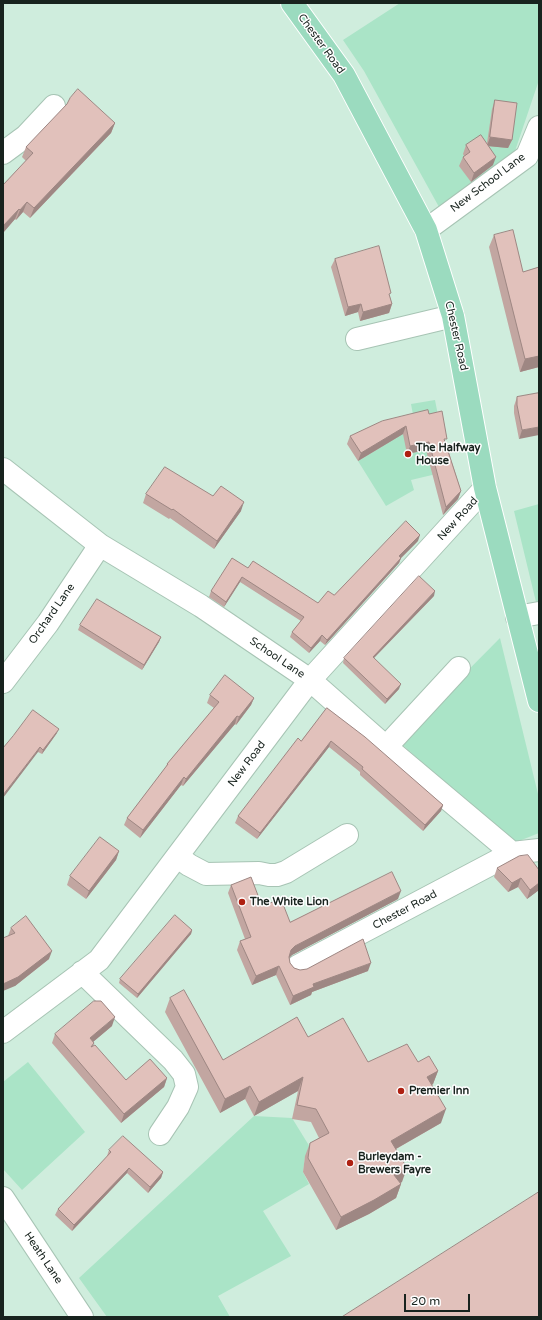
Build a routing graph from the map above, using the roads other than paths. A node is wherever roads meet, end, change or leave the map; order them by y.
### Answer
1 (292, 3) edge
2 (54, 106) dead end
3 (539, 127) edge
4 (3, 153) edge
5 (426, 230) junction
6 (453, 316) junction
7 (357, 339) dead end
8 (3, 469) edge
9 (485, 488) junction
10 (100, 545) junction
11 (539, 613) edge
12 (517, 617) junction
13 (459, 668) dead end
14 (310, 680) junction
15 (3, 682) edge
16 (539, 701) edge
17 (386, 747) junction
18 (347, 835) dead end
19 (539, 850) edge
20 (512, 853) junction
21 (178, 856) junction
22 (298, 966) dead end
23 (82, 972) junction
24 (3, 1032) edge
25 (160, 1134) dead end
26 (3, 1198) edge
27 (82, 1317) edge

1 - 5 main road, Chester Road
2 - 4 street
3 - 5 street, New School Lane
5 - 6 main road, Chester Road
6 - 7 street
6 - 9 main road, Chester Road
8 - 10 street, School Lane
9 - 12 main road, Chester Road
9 - 14 street, New Road
10 - 14 street, School Lane
10 - 15 street, Orchard Lane
11 - 12 street
12 - 16 main road, Chester Road
13 - 17 street
14 - 17 street, School Lane
14 - 21 street, New Road
17 - 20 street, School Lane
18 - 21 street
19 - 20 street
20 - 22 street, Chester Road
21 - 23 street, New Road
23 - 24 street, New Road
23 - 25 street
26 - 27 street, Heath Lane

